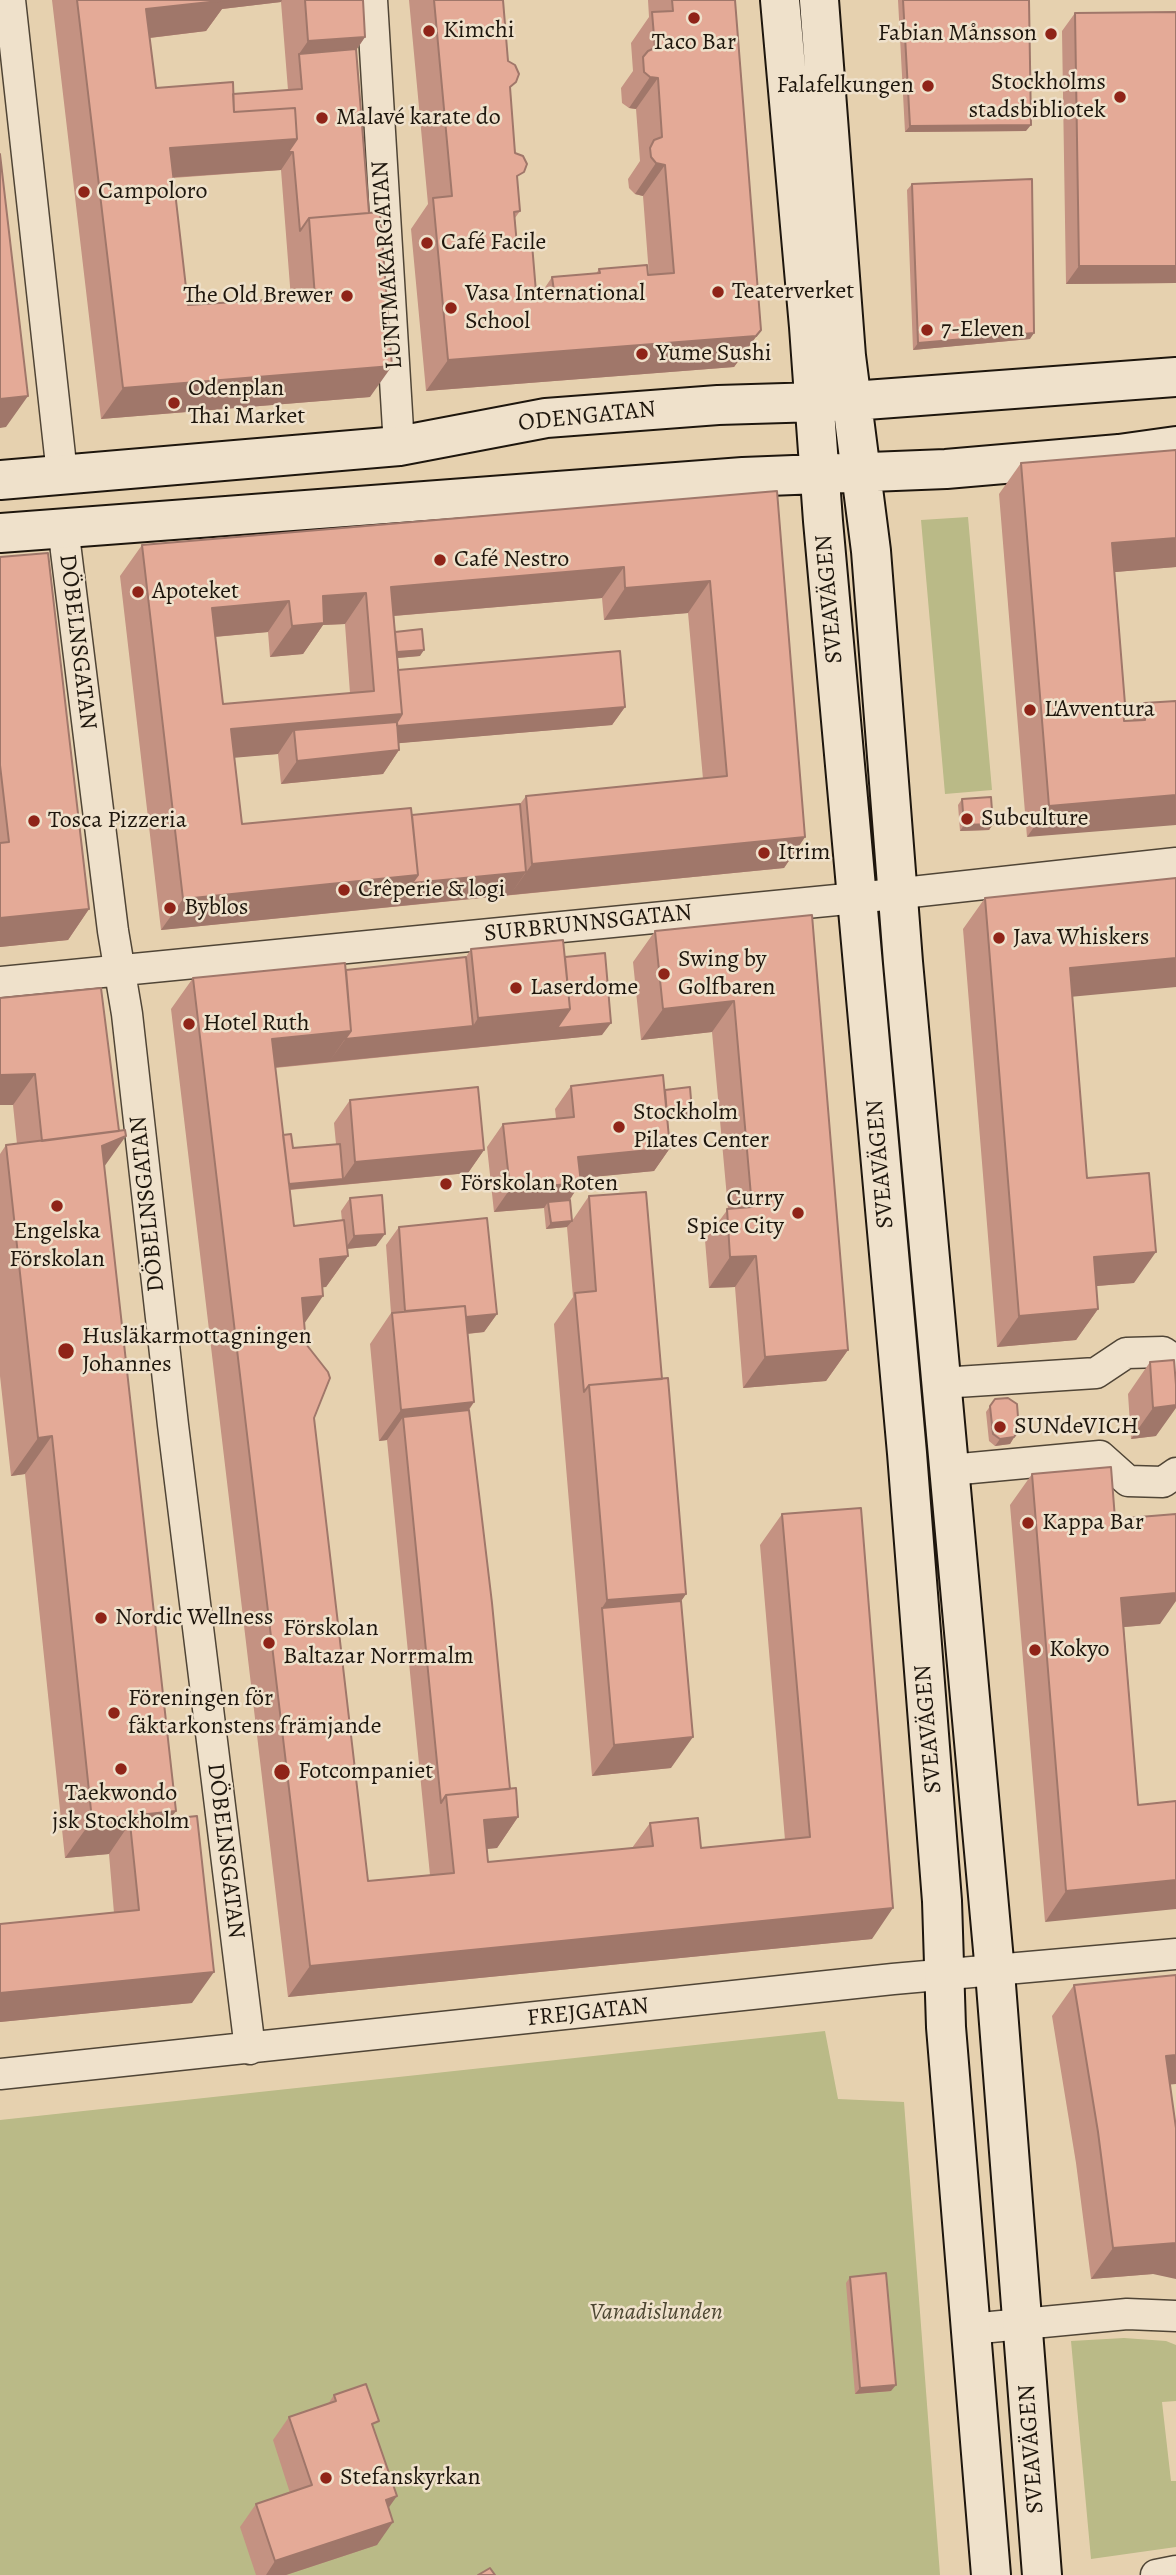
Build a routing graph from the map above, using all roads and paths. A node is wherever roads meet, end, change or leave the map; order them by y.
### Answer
1 (10, 0) edge
2 (372, 0) edge
3 (780, 0) edge
4 (819, 0) edge
5 (1176, 377) edge
6 (852, 401) junction
7 (813, 403) junction
8 (399, 446) junction
9 (1176, 446) edge
10 (861, 473) junction
11 (62, 474) junction
12 (819, 474) junction
13 (0, 480) edge
14 (63, 527) junction
15 (0, 533) edge
16 (1176, 863) edge
17 (897, 893) junction
18 (857, 898) junction
19 (121, 970) junction
20 (0, 982) edge
21 (1176, 1361) edge
22 (941, 1383) junction
23 (950, 1470) junction
24 (1176, 1474) edge
25 (1176, 1954) edge
26 (995, 1972) junction
27 (943, 1976) junction
28 (250, 2049) junction
29 (0, 2074) edge
30 (1176, 2316) edge
31 (1022, 2324) junction
32 (970, 2329) junction
33 (1176, 2571) edge
34 (990, 2575) edge
35 (1042, 2575) edge
36 (1156, 2575) edge

1 - 11 street
2 - 8 street, LUNTMAKARGATAN
3 - 7 main road, SVEAVÄGEN
4 - 6 main road, SVEAVÄGEN
5 - 6 main road, ODENGATAN
6 - 7 main road, ODENGATAN
6 - 10 main road, SVEAVÄGEN
7 - 8 main road, ODENGATAN
7 - 12 main road, SVEAVÄGEN
8 - 11 main road, ODENGATAN
9 - 10 main road
10 - 12 main road
10 - 17 main road, SVEAVÄGEN
11 - 13 main road, ODENGATAN
12 - 14 main road
12 - 18 main road, SVEAVÄGEN
14 - 15 main road
14 - 19 street, DÖBELNSGATAN
16 - 17 street, SURBRUNNSGATAN
17 - 18 street, SURBRUNNSGATAN
17 - 22 main road, SVEAVÄGEN
18 - 19 street, SURBRUNNSGATAN
18 - 27 main road, SVEAVÄGEN
19 - 20 street, SURBRUNNSGATAN
19 - 28 street, DÖBELNSGATAN
21 - 22 street
22 - 23 main road, SVEAVÄGEN
23 - 24 street
23 - 26 main road, SVEAVÄGEN
25 - 26 street, FREJGATAN
26 - 27 street, FREJGATAN
26 - 31 main road, SVEAVÄGEN
27 - 28 street, FREJGATAN
27 - 32 main road, SVEAVÄGEN
28 - 29 street, FREJGATAN
30 - 31 street
31 - 32 street
31 - 35 main road, SVEAVÄGEN
32 - 34 main road, SVEAVÄGEN
33 - 36 street

